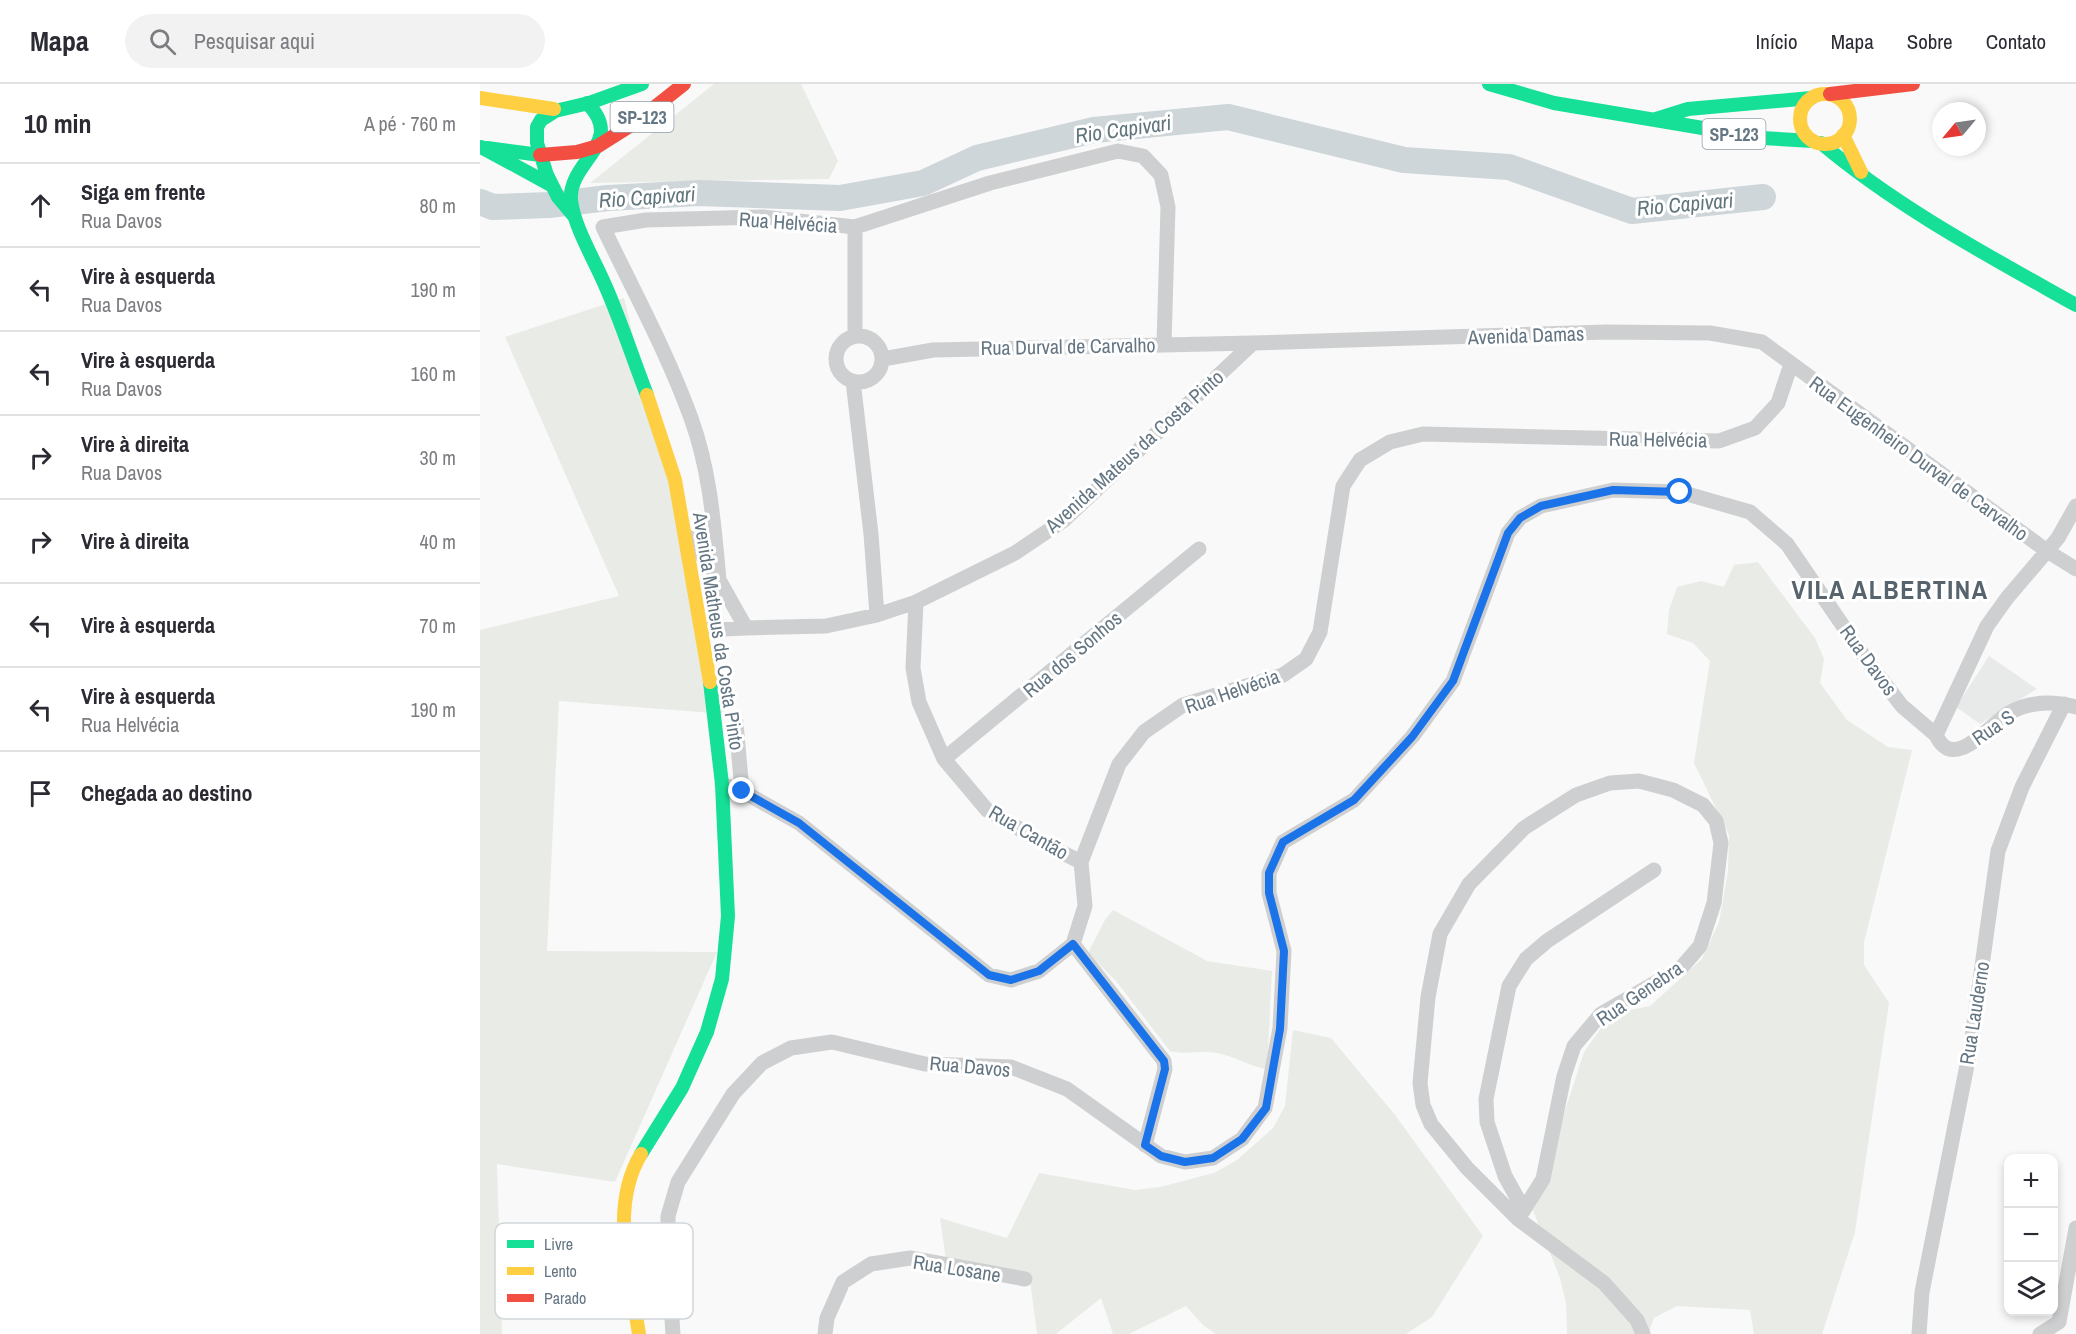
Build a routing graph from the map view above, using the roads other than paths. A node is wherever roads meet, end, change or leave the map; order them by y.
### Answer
1 (642, 84) edge
2 (684, 84) edge
3 (1489, 84) edge
4 (1913, 84) edge
5 (1893, 88) junction
6 (1830, 94) junction
7 (480, 98) edge
8 (1811, 98) junction
9 (587, 103) junction
10 (554, 109) junction
11 (1656, 118) junction
12 (1846, 131) junction
13 (1817, 142) junction
14 (598, 146) junction
15 (481, 147) edge
16 (540, 155) junction
17 (1861, 173) junction
18 (568, 207) junction
19 (603, 227) junction
20 (855, 227) junction
21 (2025, 275) junction
22 (2076, 292) edge
23 (2076, 305) edge
24 (855, 335) junction
25 (1253, 343) junction
26 (1164, 344) junction
27 (883, 358) junction
28 (1791, 364) junction
29 (853, 381) junction
30 (2076, 506) edge
31 (684, 530) junction
32 (1199, 549) dead end
33 (2047, 551) junction
34 (2076, 569) edge
35 (719, 580) junction
36 (916, 602) junction
37 (877, 615) junction
38 (746, 628) junction
39 (702, 630) junction
40 (2070, 705) edge
41 (736, 723) dead end
42 (1936, 735) junction
43 (1946, 749) joint
44 (945, 759) junction
45 (722, 784) junction
46 (742, 791) junction
47 (1081, 862) junction
48 (1654, 870) dead end
49 (1073, 944) junction
50 (1145, 1145) junction
51 (1521, 1215) junction
52 (624, 1223) edge
53 (668, 1223) edge
54 (2076, 1228) edge
55 (1025, 1279) dead end
56 (2076, 1310) edge
57 (637, 1319) edge
58 (672, 1319) edge
59 (2059, 1322) junction
60 (639, 1334) edge
61 (673, 1334) edge
62 (825, 1334) edge
63 (1643, 1334) edge
64 (1919, 1334) edge
65 (2040, 1334) edge

1 - 9 main road, SP-123
2 - 14 main road, SP-123
3 - 11 main road, SP-123
4 - 5 main road, SP-123
5 - 6 main road, SP-123
5 - 12 main road, SP-123
6 - 8 main road, SP-123
6 - 12 main road
7 - 10 main road
8 - 11 main road, SP-123
8 - 13 main road
9 - 10 main road
9 - 14 main road
10 - 16 main road
11 - 13 main road, SP-123
12 - 13 main road, SP-123
12 - 17 main road
13 - 17 main road
14 - 16 main road, SP-123
14 - 18 main road
15 - 16 main road
15 - 18 main road
16 - 18 main road, Avenida Matheus da Costa Pinto
17 - 21 main road
18 - 19 street, Rua Helvécia
18 - 31 main road, Avenida Matheus da Costa Pinto
19 - 20 street, Rua Helvécia
19 - 35 street
20 - 24 street
20 - 26 street, Rua Helvécia
21 - 22 main road
21 - 23 main road
24 - 27 street
24 - 29 street
25 - 26 street, Rua Durval de Carvalho
25 - 28 street, Avenida Damas
25 - 36 street, Avenida Mateus da Costa Pinto
26 - 27 street, Rua Durval de Carvalho
27 - 29 street
28 - 33 street, Rua Eugenheiro Durval de Carvalho
28 - 47 street, Rua Helvécia
29 - 37 street
30 - 33 street
31 - 35 street
31 - 39 main road, Avenida Matheus da Costa Pinto
32 - 44 street, Rua dos Sonhos
33 - 34 street, Rua Eugenheiro Durval de Carvalho
33 - 42 street
35 - 38 street
36 - 37 street, Avenida Mateus da Costa Pinto
36 - 44 street, Rua Cantão
37 - 38 street, Avenida Mateus da Costa Pinto
38 - 39 street, Avenida Mateus da Costa Pinto
39 - 45 main road, Avenida Matheus da Costa Pinto
40 - 43 street, Rua S
40 - 64 street, Rua Lauderno
41 - 46 street
42 - 43 street, Rua Davos
42 - 50 street, Rua Davos
44 - 47 street, Rua Cantão
45 - 46 street
45 - 52 main road, Avenida Matheus da Costa Pinto
46 - 49 street
47 - 49 street, Rua Helvécia
48 - 51 street
49 - 50 street
50 - 53 street, Rua Davos
51 - 51 street, Rua Genebra
51 - 63 street, Rua Genebra
54 - 59 street
55 - 62 street, Rua Losane
56 - 59 street
57 - 60 main road, Avenida Matheus da Costa Pinto
58 - 61 street, Rua Davos
59 - 65 street

